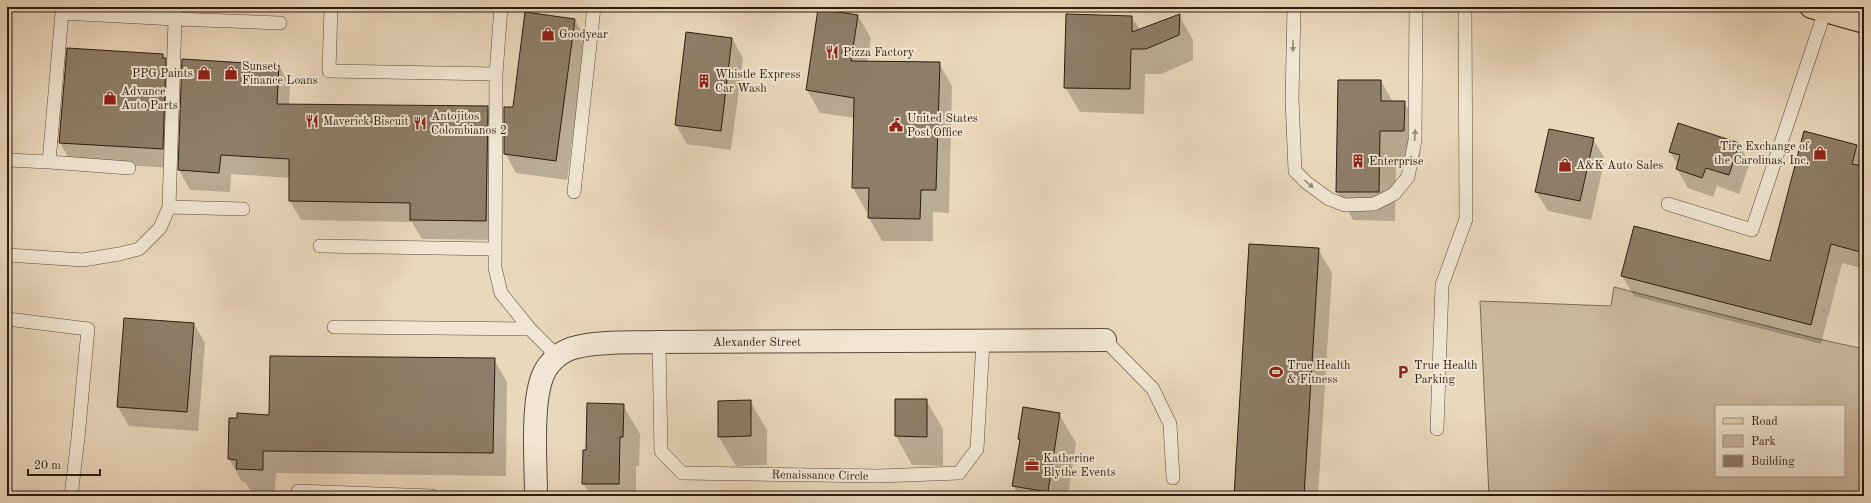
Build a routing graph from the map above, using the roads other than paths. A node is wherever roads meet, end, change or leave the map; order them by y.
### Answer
1 (331, 7) edge
2 (492, 7) edge
3 (501, 7) edge
4 (594, 7) edge
5 (1294, 7) edge
6 (1416, 7) edge
7 (1465, 7) edge
8 (1818, 9) edge
9 (175, 13) edge
10 (280, 22) dead end
11 (1864, 22) edge
12 (496, 74) junction
13 (7, 160) edge
14 (49, 162) junction
15 (129, 168) dead end
16 (574, 192) dead end
17 (1668, 204) dead end
18 (169, 207) junction
19 (243, 209) dead end
20 (320, 246) dead end
21 (494, 248) junction
22 (7, 255) edge
23 (7, 319) edge
24 (334, 327) dead end
25 (530, 329) junction
26 (1105, 340) joint
27 (983, 341) junction
28 (658, 342) junction
29 (557, 356) junction
30 (1437, 428) dead end
31 (1173, 478) dead end
32 (298, 491) dead end
33 (71, 496) edge
34 (432, 496) edge
35 (536, 496) edge

1 - 12 lane
2 - 3 lane
3 - 12 lane
4 - 16 lane
5 -> 6 lane
7 - 30 lane
8 - 11 main road
8 - 17 lane
9 - 10 lane
9 - 14 lane
9 - 18 lane
12 - 21 lane
13 - 14 lane
14 - 15 lane
18 - 19 lane
18 - 22 lane
20 - 21 lane
21 - 25 lane
23 - 33 lane
24 - 25 lane
25 - 29 lane
26 - 27 street, Alexander Street
26 - 31 lane
27 - 28 street, Alexander Street
27 - 28 lane, Renaissance Circle
28 - 29 street, Alexander Street
29 - 35 street, Alexander Street
32 - 34 lane

